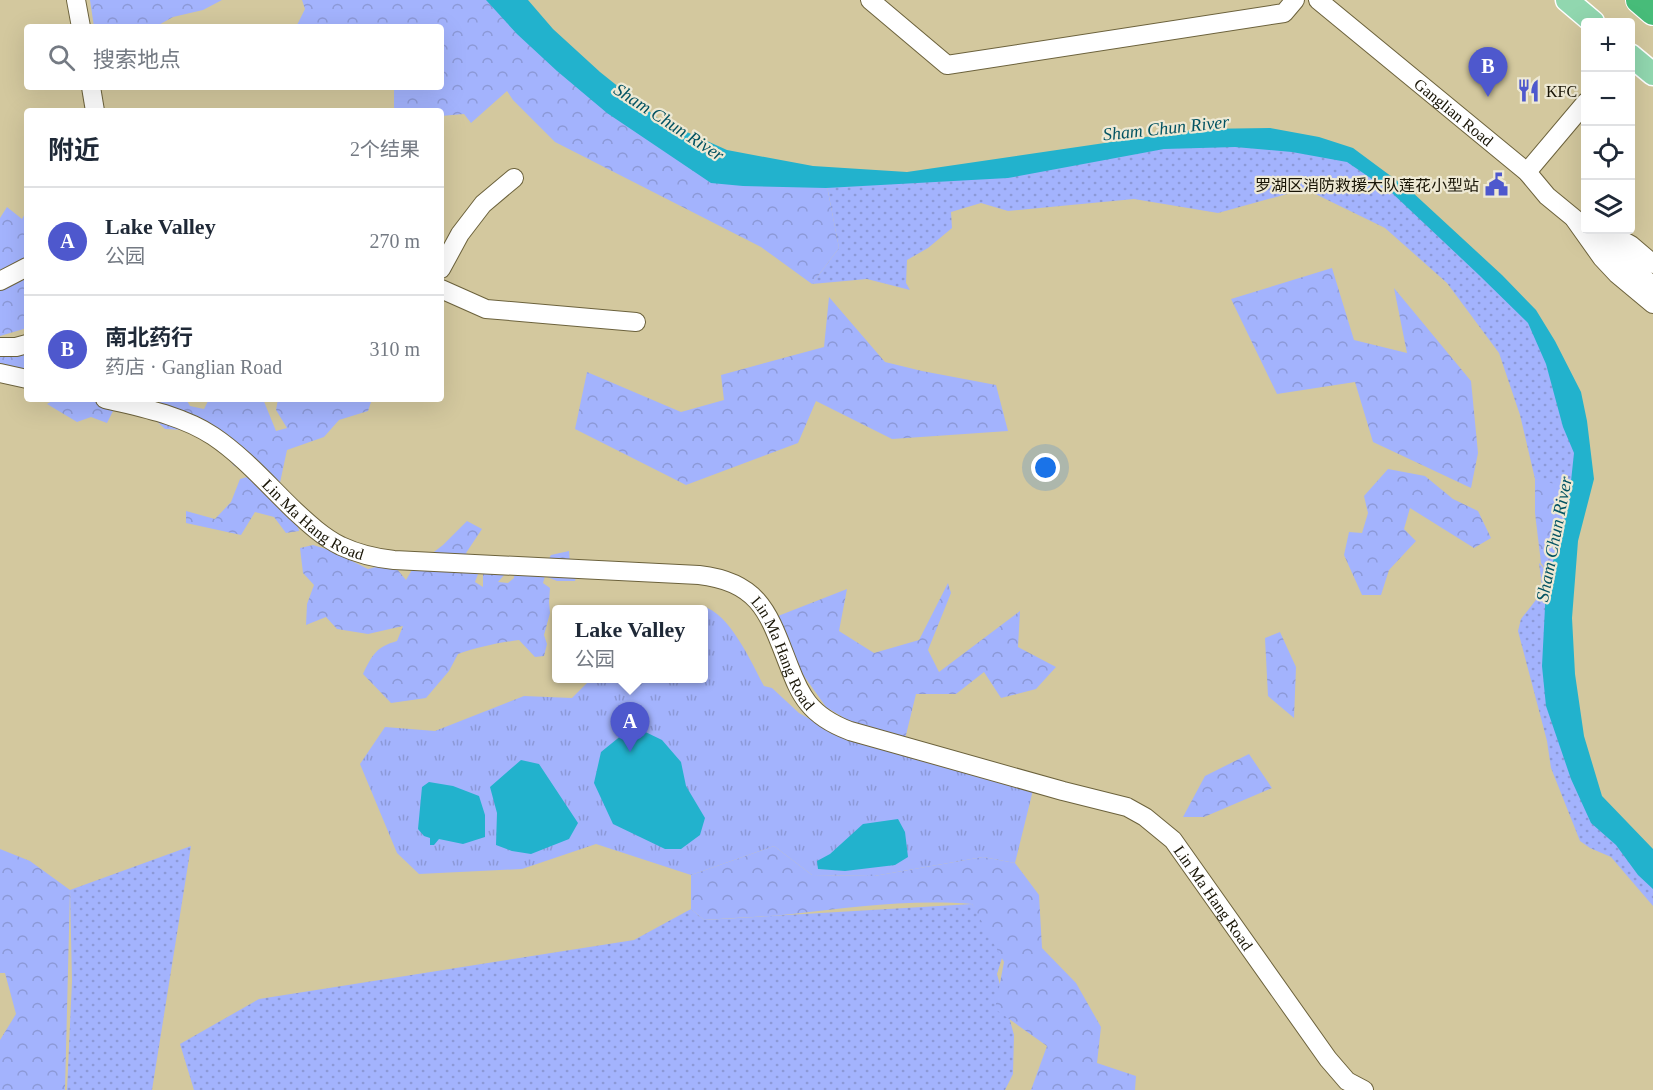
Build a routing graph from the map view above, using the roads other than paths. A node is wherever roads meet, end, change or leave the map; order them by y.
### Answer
1 (76, 0) edge
2 (870, 0) edge
3 (1295, 0) edge
4 (1318, 0) edge
5 (1567, 0) edge
6 (1639, 0) edge
7 (1653, 12) edge
8 (1588, 18) edge
9 (80, 24) edge
10 (92, 90) edge
11 (94, 108) edge
12 (1581, 108) edge
13 (1527, 172) junction
14 (514, 178) dead end
15 (1581, 223) edge
16 (1588, 234) edge
17 (1595, 234) edge
18 (1611, 234) edge
19 (444, 264) edge
20 (24, 269) edge
21 (1649, 275) edge
22 (0, 281) edge
23 (444, 290) edge
24 (1653, 304) edge
25 (636, 321) dead end
26 (24, 345) edge
27 (0, 347) edge
28 (0, 373) edge
29 (24, 379) edge
30 (117, 402) edge
31 (1364, 1090) edge

1 - 9 street
2 - 3 street
4 - 13 street, Ganglian Road
5 - 8 main road
6 - 7 highway
10 - 11 street
12 - 13 street
13 - 15 street, Ganglian Road
14 - 19 street
16 - 24 street
17 - 21 street, Ganglian Road
18 - 21 street
20 - 22 street
23 - 25 street
26 - 27 street
28 - 29 street
30 - 31 street, Lin Ma Hang Road

